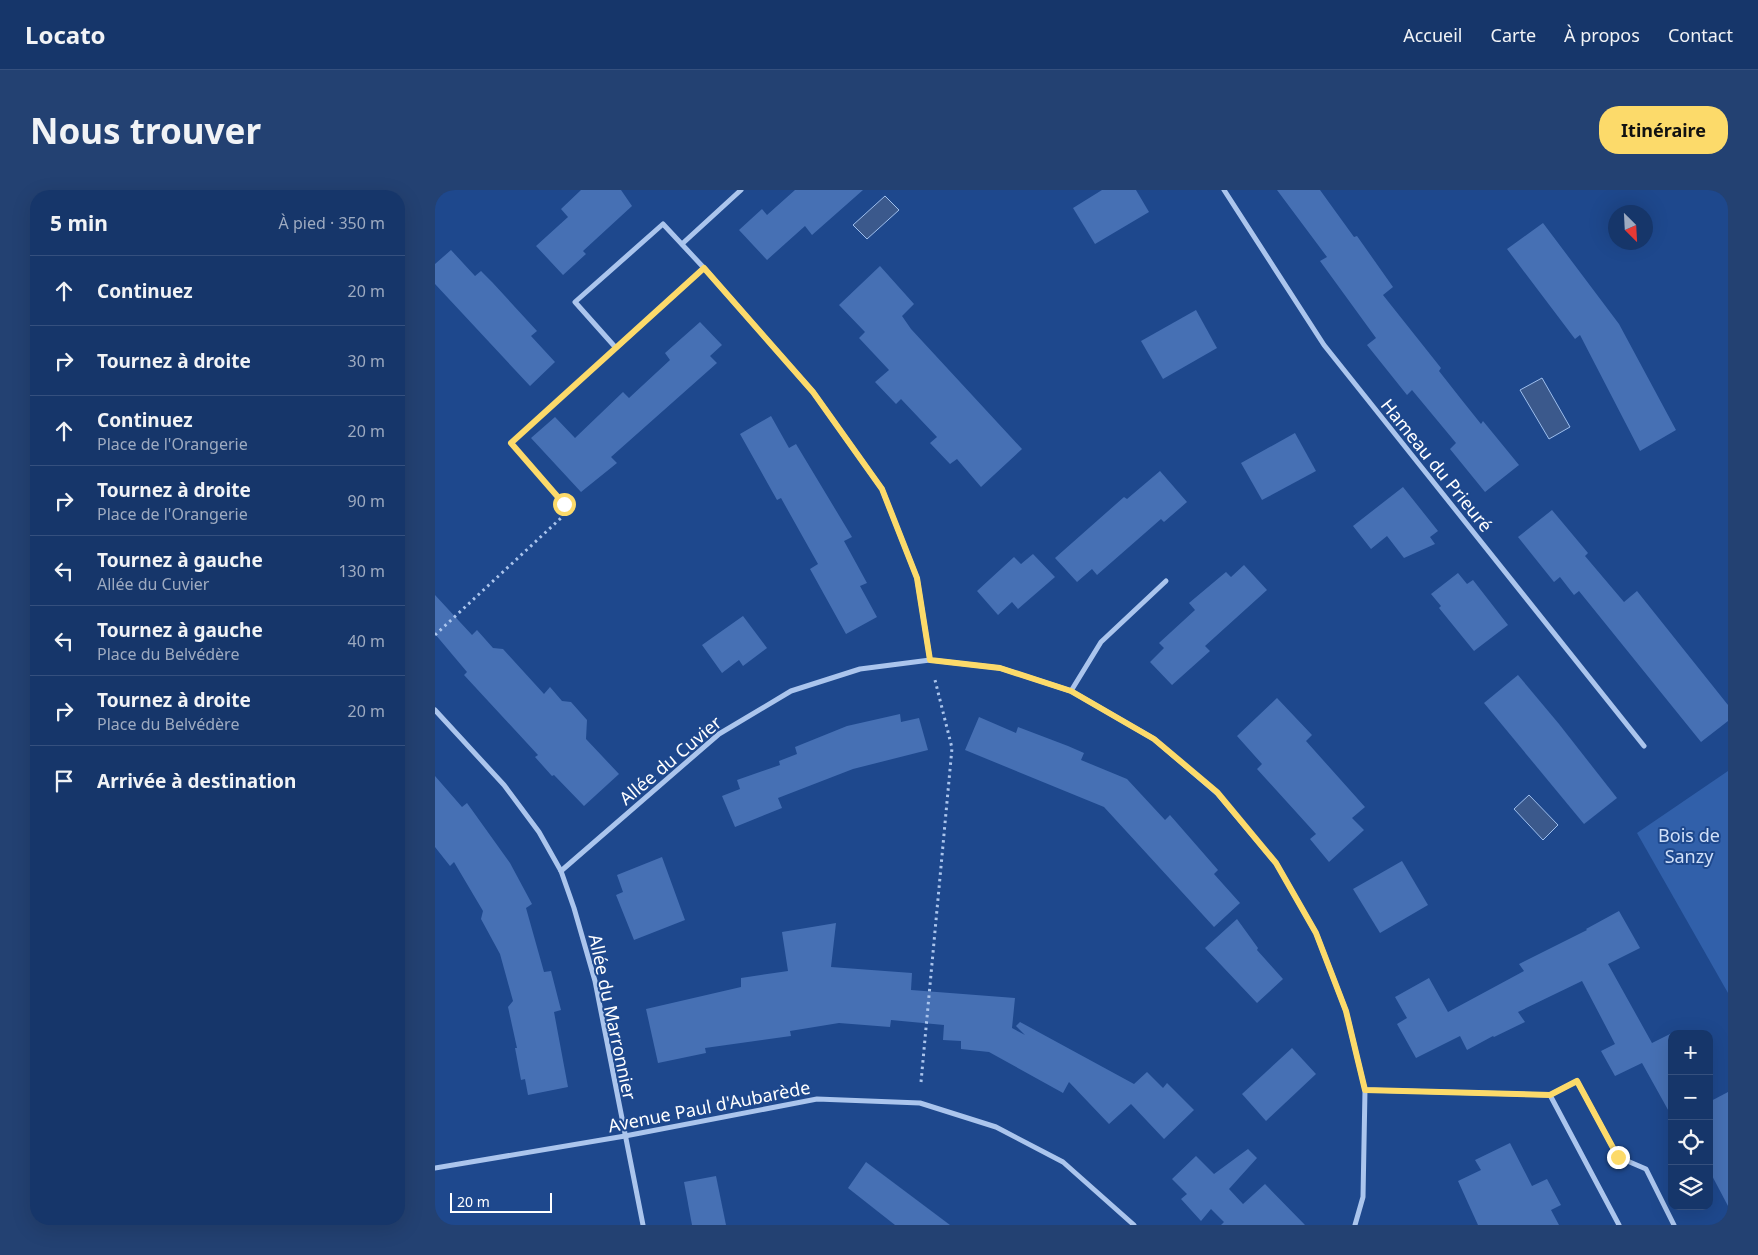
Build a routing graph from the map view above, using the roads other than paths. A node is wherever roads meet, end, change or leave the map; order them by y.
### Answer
1 (741, 190) edge
2 (1224, 190) edge
3 (682, 244) junction
4 (704, 268) junction
5 (1166, 581) dead end
6 (930, 660) junction
7 (1071, 691) junction
8 (435, 710) edge
9 (1644, 746) dead end
10 (561, 871) junction
11 (1365, 1090) junction
12 (1550, 1095) junction
13 (625, 1136) junction
14 (435, 1168) edge
15 (643, 1225) edge
16 (1134, 1225) edge
17 (1355, 1225) edge
18 (1619, 1225) edge
19 (1675, 1225) edge

1 - 3 street
2 - 9 street, Hameau du Prieuré
3 - 4 street
3 - 4 street
4 - 6 street
5 - 7 street
6 - 7 street, Allée du Cuvier
6 - 10 street, Allée du Cuvier
7 - 11 street, Allée du Cuvier
8 - 10 street, Allée du Marronnier
10 - 13 street, Allée du Marronnier
11 - 12 street
11 - 17 street, Allée du Cuvier
12 - 18 street
12 - 19 street
13 - 14 street, Avenue Paul d'Aubarède
13 - 15 street, Allée du Marronnier
13 - 16 street, Avenue Paul d'Aubarède

